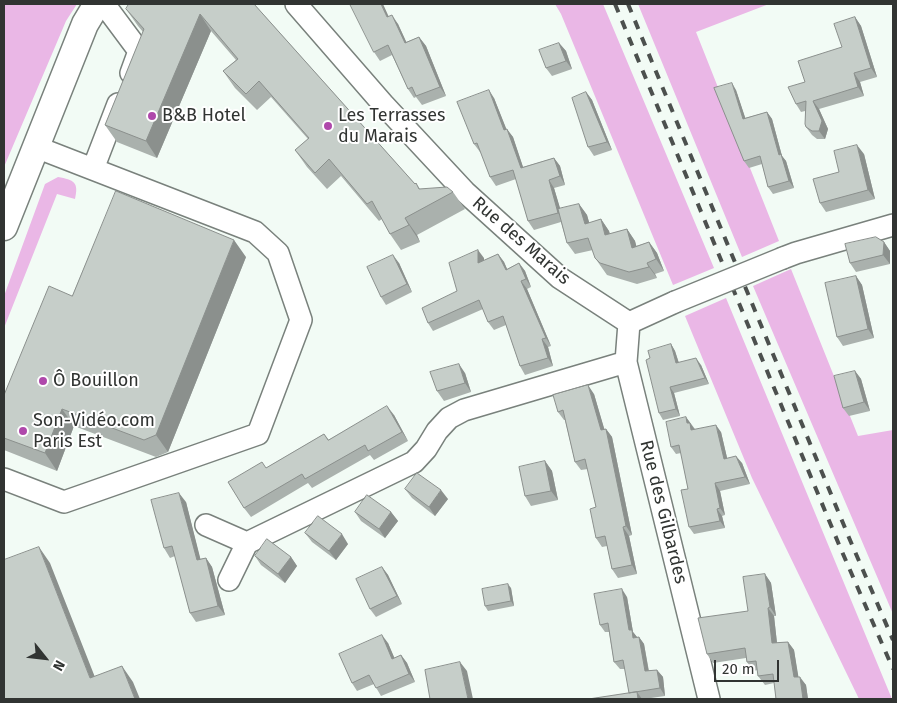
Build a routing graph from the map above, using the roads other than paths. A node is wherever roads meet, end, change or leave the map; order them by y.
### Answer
1 (97, 4) edge
2 (104, 4) edge
3 (296, 4) edge
4 (36, 147) junction
5 (93, 169) junction
6 (893, 225) edge
7 (4, 227) edge
8 (629, 323) junction
9 (626, 362) junction
10 (4, 479) edge
11 (206, 525) dead end
12 (246, 543) junction
13 (229, 580) dead end
14 (708, 699) edge

1 - 4 main road
2 - 5 street
3 - 8 street, Rue des Marais
4 - 5 street
4 - 7 main road
5 - 10 street
6 - 8 street, bridge
8 - 9 street, Rue des Gilbardes
9 - 12 street
9 - 14 street, Rue des Gilbardes
11 - 12 street
12 - 13 street

